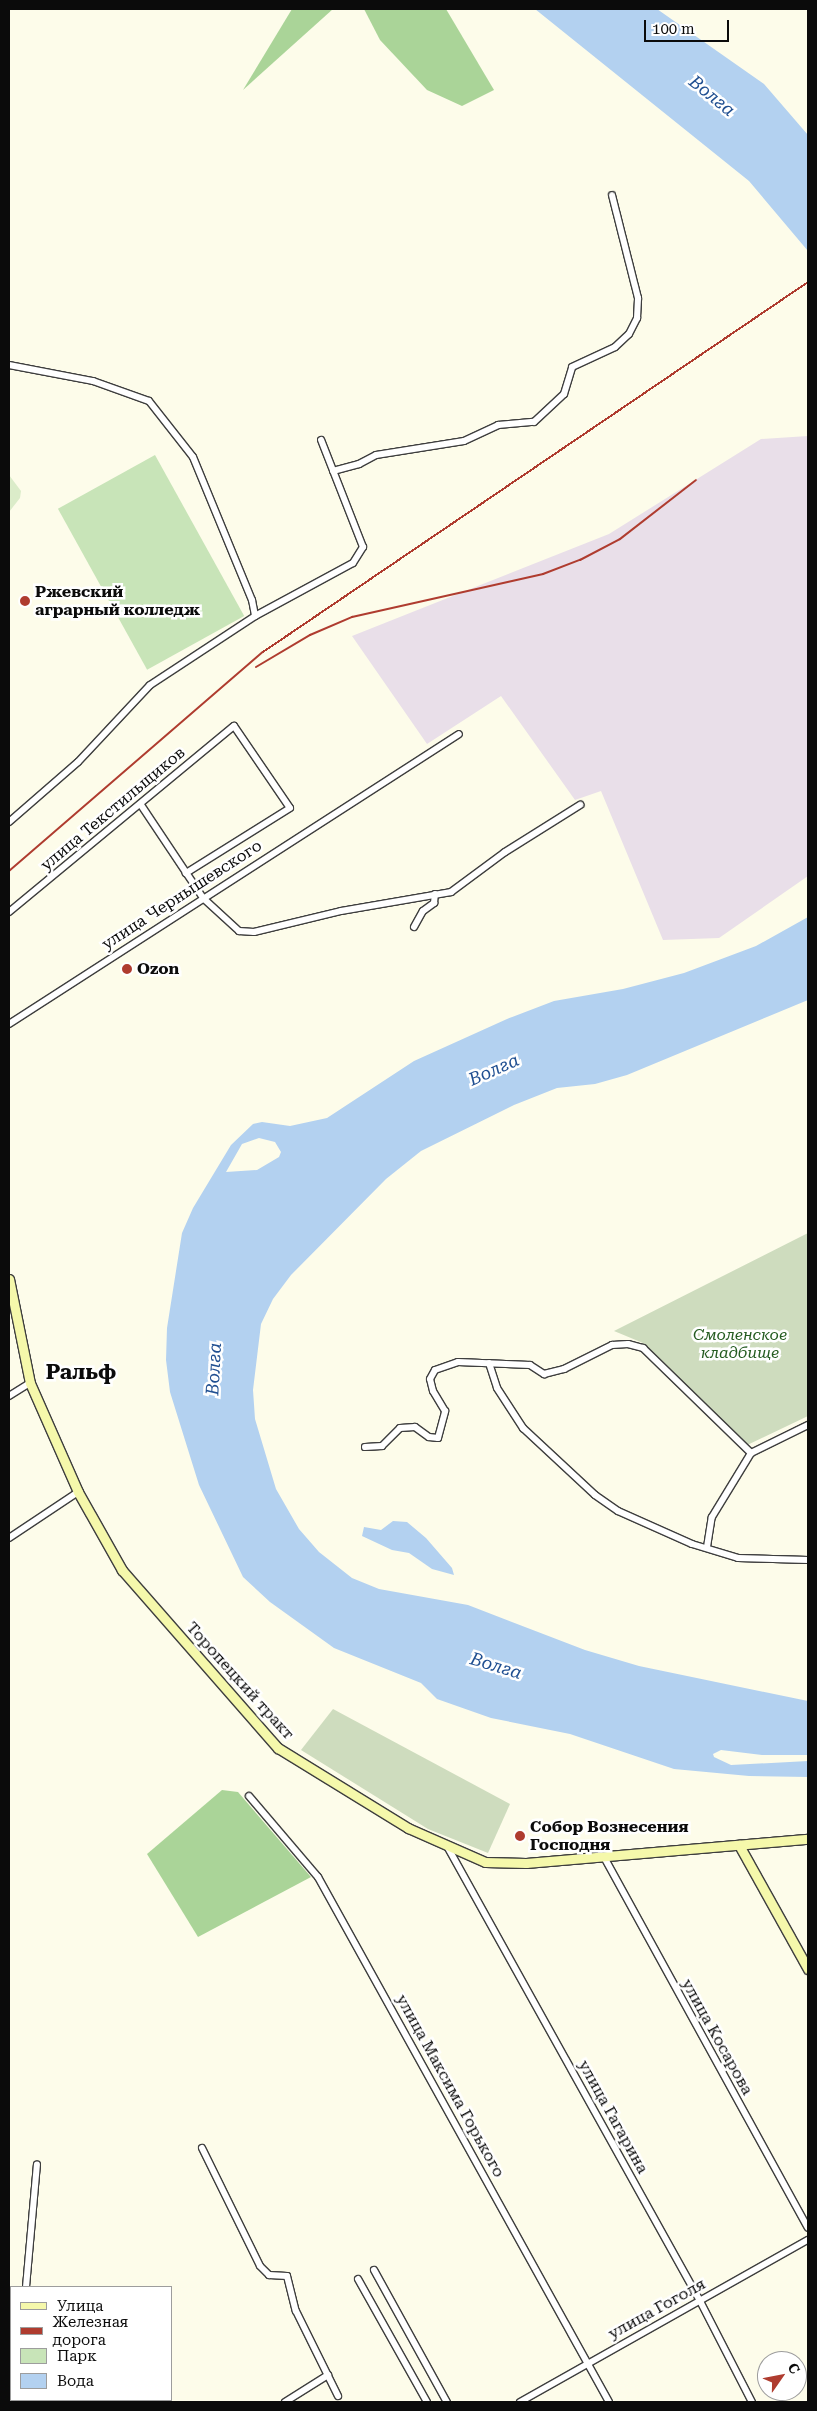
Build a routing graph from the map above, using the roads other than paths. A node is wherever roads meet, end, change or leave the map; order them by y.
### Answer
1 (612, 195) dead end
2 (9, 365) edge
3 (321, 440) dead end
4 (333, 471) junction
5 (255, 616) junction
6 (459, 734) dead end
7 (141, 805) junction
8 (580, 805) dead end
9 (9, 822) edge
10 (186, 873) junction
11 (435, 894) junction
12 (203, 898) junction
13 (9, 912) edge
14 (414, 926) dead end
15 (9, 1024) edge
16 (9, 1278) edge
17 (490, 1364) junction
18 (30, 1383) junction
19 (9, 1396) edge
20 (808, 1424) edge
21 (365, 1447) dead end
22 (751, 1453) junction
23 (78, 1492) junction
24 (9, 1538) edge
25 (707, 1546) junction
26 (808, 1560) edge
27 (249, 1796) dead end
28 (808, 1840) edge
29 (447, 1846) junction
30 (739, 1846) junction
31 (604, 1857) junction
32 (808, 1969) edge
33 (202, 2148) dead end
34 (36, 2164) dead end
35 (808, 2228) edge
36 (808, 2240) edge
37 (374, 2270) dead end
38 (358, 2279) dead end
39 (26, 2286) edge
40 (700, 2301) junction
41 (588, 2364) junction
42 (328, 2375) junction
43 (338, 2396) dead end
44 (285, 2402) edge
45 (426, 2402) edge
46 (448, 2402) edge
47 (520, 2402) edge
48 (610, 2402) edge
49 (752, 2402) edge

1 - 4 street
2 - 5 street
3 - 4 street
4 - 5 street
5 - 9 street
6 - 12 street, улица Чернышевского
7 - 10 street
7 - 10 street, улица Текстильщиков
7 - 13 street, улица Текстильщиков
8 - 11 street
10 - 12 street
11 - 12 street
11 - 14 street
12 - 15 street, улица Чернышевского
16 - 18 main road, Торопецкий тракт
17 - 21 street
17 - 22 street
17 - 25 street
18 - 19 street
18 - 23 main road, Торопецкий тракт
20 - 22 street
22 - 25 street
23 - 24 street
23 - 29 main road, Торопецкий тракт
25 - 26 street
27 - 41 street, улица Максима Горького
28 - 30 main road, Торопецкий тракт
29 - 31 main road, Торопецкий тракт
29 - 40 street, улица Гагарина
30 - 31 main road, Торопецкий тракт
30 - 32 main road
31 - 35 street, улица Косарова
33 - 42 street
34 - 39 street
36 - 40 street, улица Гоголя
37 - 46 street
38 - 45 street
40 - 41 street, улица Гоголя
40 - 49 street, улица Гагарина
41 - 47 street, улица Гоголя
41 - 48 street, улица Максима Горького
42 - 43 street
42 - 44 street

